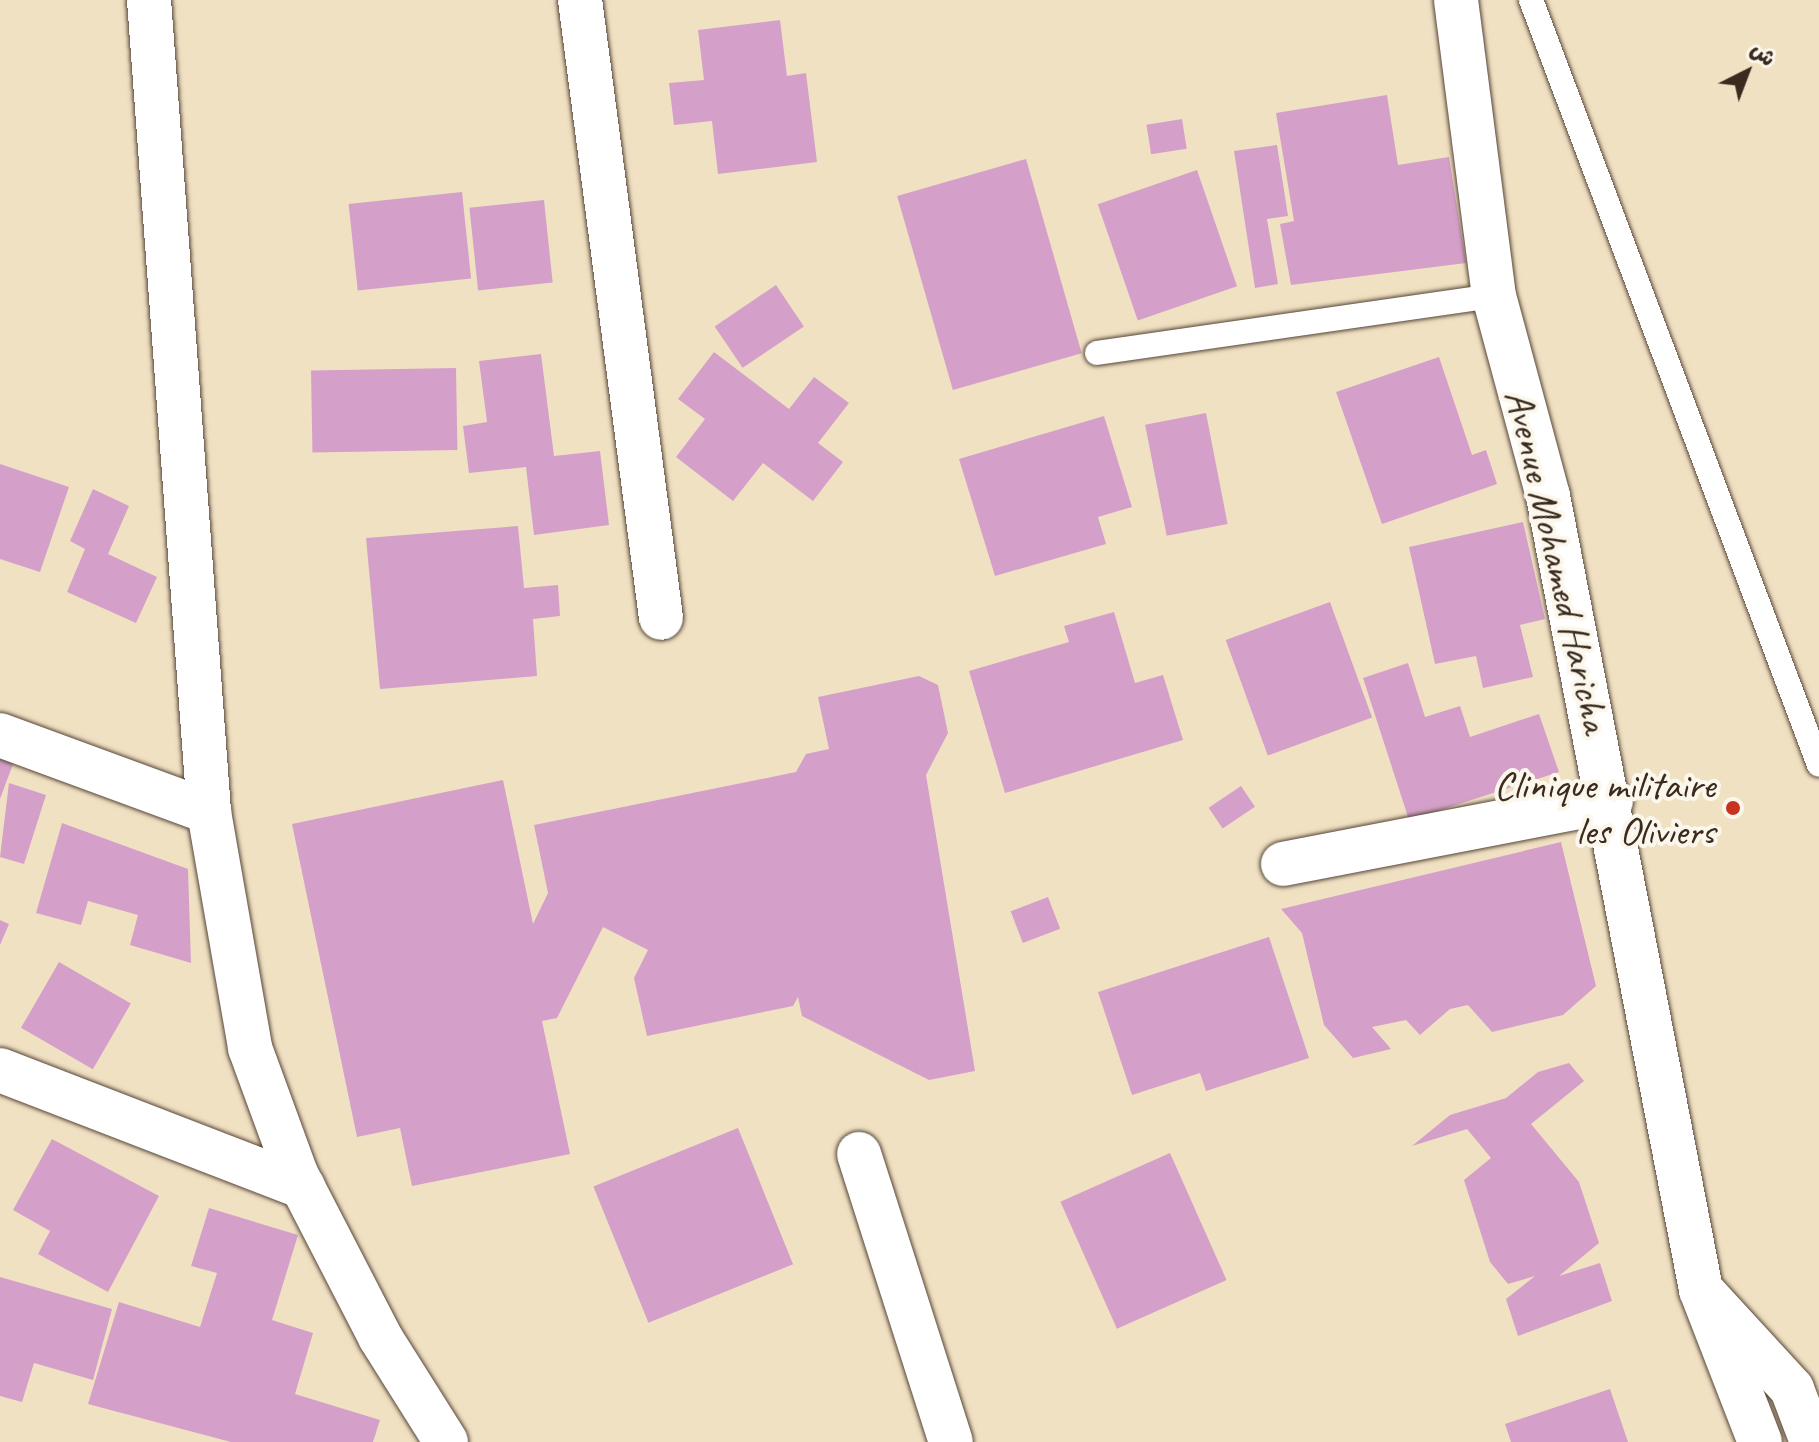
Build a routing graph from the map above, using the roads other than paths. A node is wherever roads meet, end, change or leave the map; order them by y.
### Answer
1 (149, 0) edge
2 (580, 0) edge
3 (1456, 0) edge
4 (1531, 0) edge
5 (1494, 296) junction
6 (1097, 353) dead end
7 (661, 618) dead end
8 (0, 735) edge
9 (1819, 765) edge
10 (1611, 801) junction
11 (209, 812) junction
12 (1283, 864) dead end
13 (0, 1070) edge
14 (859, 1154) dead end
15 (303, 1187) junction
16 (1701, 1290) junction
17 (446, 1442) edge
18 (951, 1442) edge
19 (1760, 1442) edge
20 (1812, 1442) edge

1 - 11 street
2 - 7 street
3 - 5 street, Avenue Mohamed Haricha
4 - 9 lane
5 - 6 lane
5 - 10 street, Avenue Mohamed Haricha
8 - 11 street
10 - 12 street
10 - 16 street, Avenue Mohamed Haricha
11 - 15 street
13 - 15 street
14 - 18 street
15 - 17 street
16 - 19 street, Avenue Mohamed Haricha
16 - 20 street

